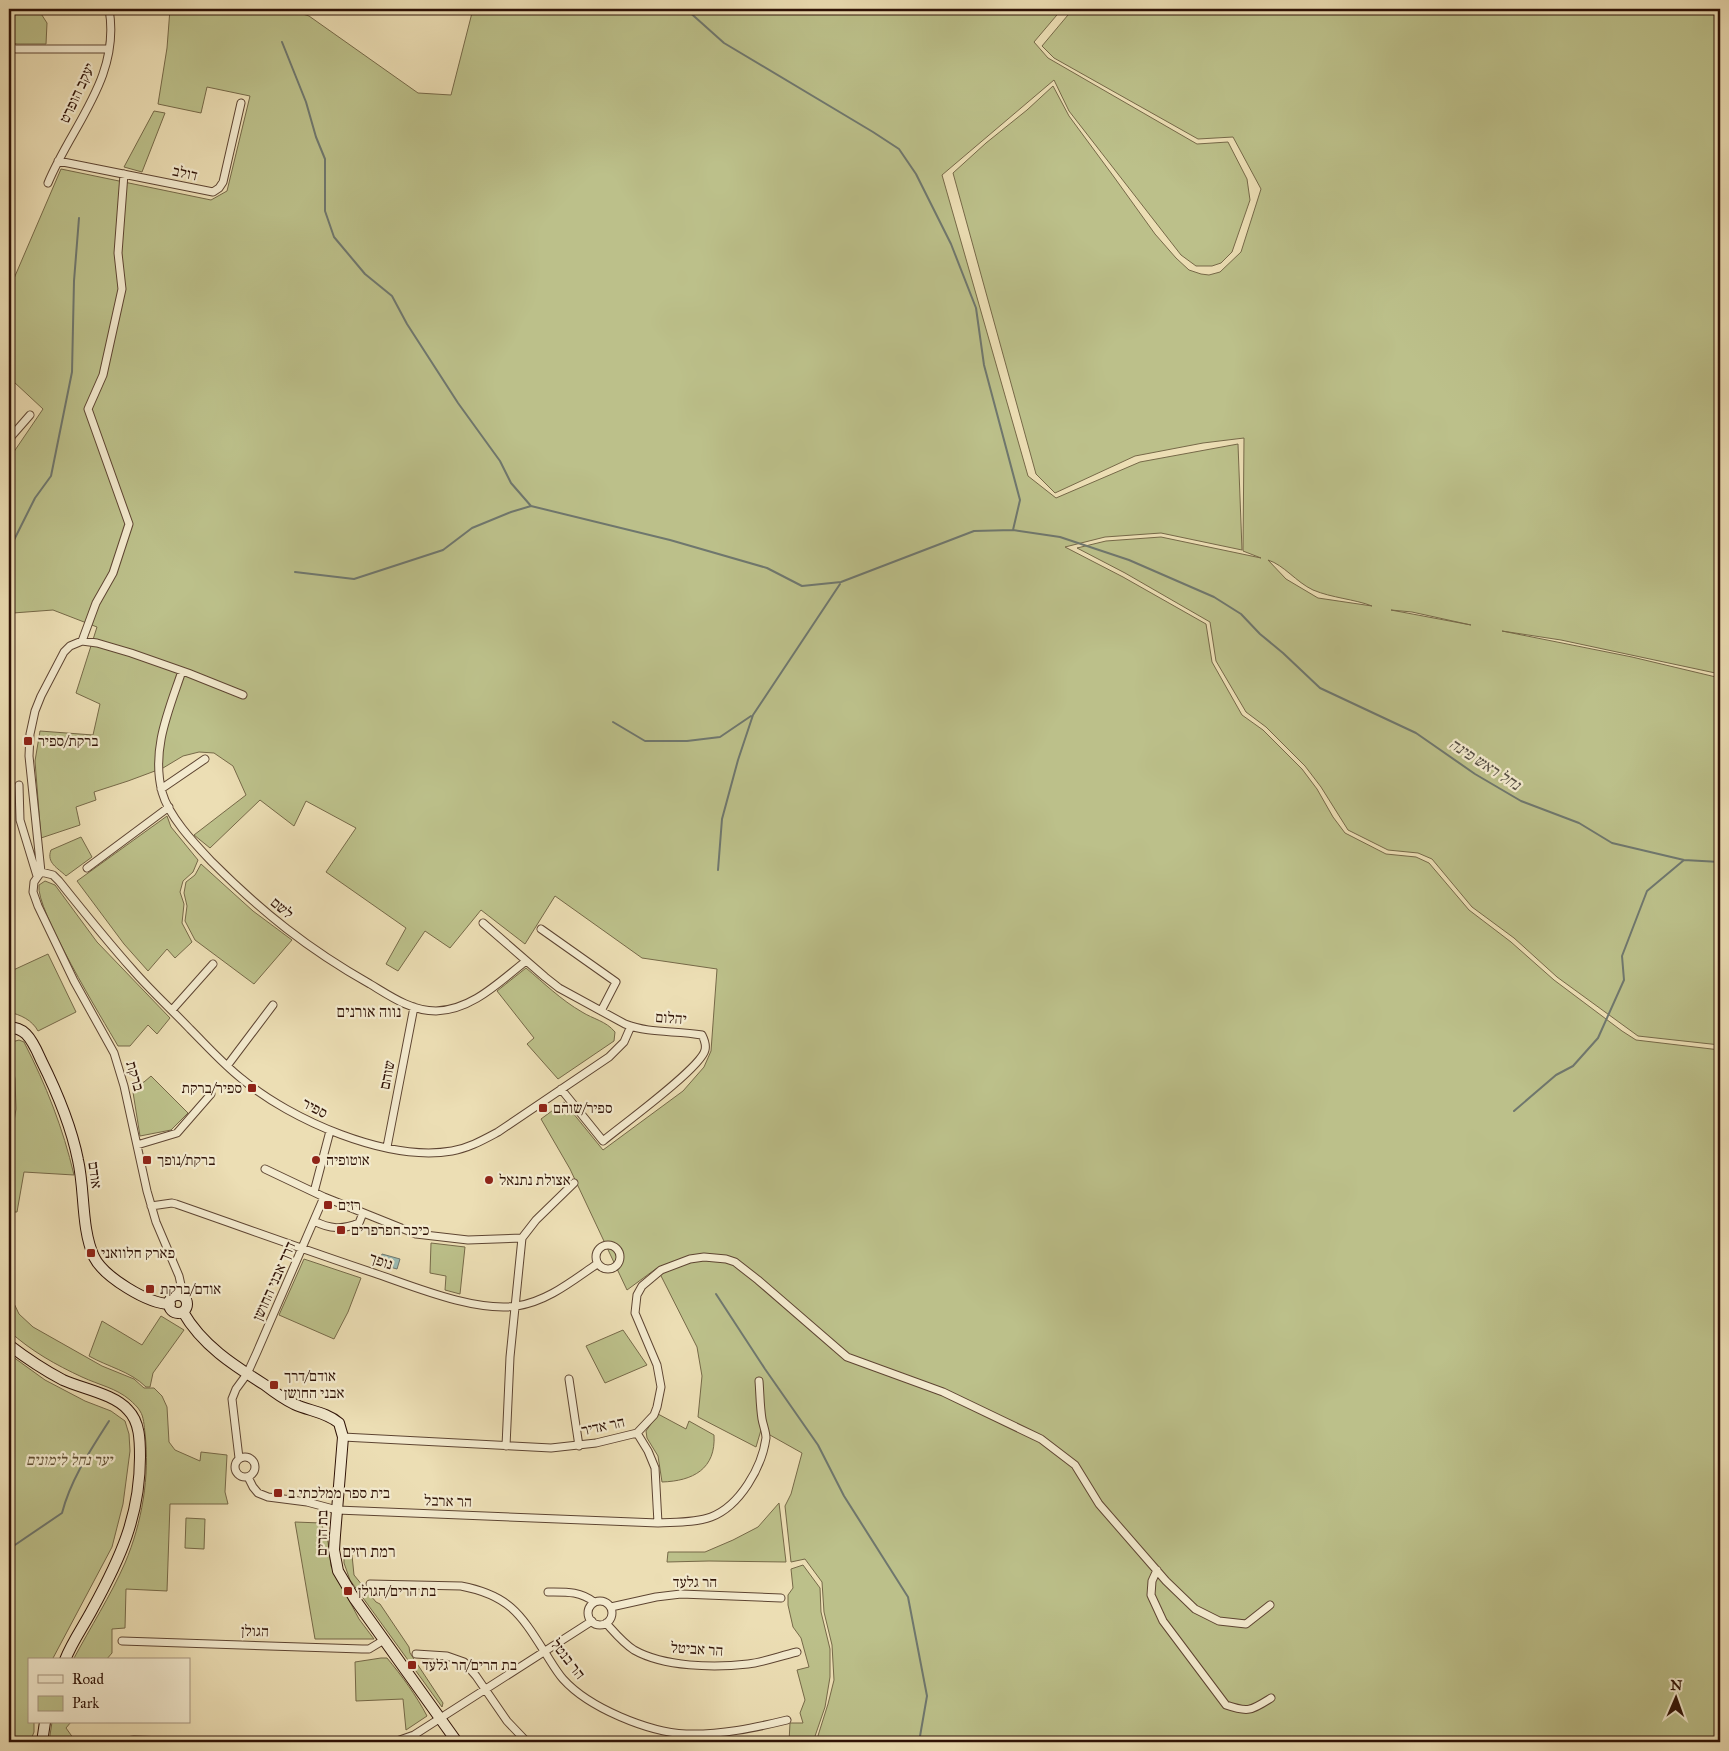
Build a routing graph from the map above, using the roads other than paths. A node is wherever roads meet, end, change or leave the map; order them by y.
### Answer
1 (109, 9) edge
2 (9, 47) edge
3 (109, 49) junction
4 (241, 103) dead end
5 (58, 160) junction
6 (124, 174) junction
7 (48, 183) dead end
8 (30, 415) dead end
9 (9, 439) edge
10 (82, 641) junction
11 (182, 671) junction
12 (243, 695) dead end
13 (206, 759) dead end
14 (19, 785) dead end
15 (162, 789) junction
16 (170, 807) junction
17 (87, 868) dead end
18 (39, 874) junction
19 (483, 923) dead end
20 (541, 929) dead end
21 (526, 961) junction
22 (213, 964) dead end
23 (273, 1005) dead end
24 (414, 1007) junction
25 (172, 1010) junction
26 (600, 1011) junction
27 (9, 1024) edge
28 (631, 1026) junction
29 (18, 1030) edge
30 (9, 1034) edge
31 (227, 1066) junction
32 (561, 1089) junction
33 (211, 1094) dead end
34 (330, 1131) junction
35 (137, 1145) junction
36 (387, 1147) junction
37 (265, 1169) dead end
38 (574, 1183) dead end
39 (314, 1192) junction
40 (324, 1197) junction
41 (151, 1206) junction
42 (363, 1213) junction
43 (314, 1221) junction
44 (522, 1238) junction
45 (303, 1249) junction
46 (597, 1264) dead end
47 (180, 1296) junction
48 (170, 1304) junction
49 (515, 1306) junction
50 (183, 1312) junction
51 (9, 1345) edge
52 (247, 1374) junction
53 (569, 1379) dead end
54 (759, 1381) dead end
55 (637, 1433) junction
56 (343, 1437) junction
57 (506, 1446) junction
58 (579, 1446) junction
59 (239, 1458) junction
60 (248, 1477) junction
61 (337, 1510) junction
62 (658, 1523) junction
63 (1157, 1570) junction
64 (370, 1584) dead end
65 (548, 1592) dead end
66 (781, 1598) dead end
67 (594, 1602) junction
68 (1270, 1606) dead end
69 (611, 1607) junction
70 (592, 1621) junction
71 (606, 1623) junction
72 (384, 1640) junction
73 (122, 1641) dead end
74 (544, 1651) junction
75 (796, 1652) dead end
76 (416, 1654) dead end
77 (65, 1658) edge
78 (485, 1689) junction
79 (1271, 1698) dead end
80 (440, 1717) junction
81 (787, 1720) dead end
82 (45, 1724) edge
83 (42, 1742) edge
84 (117, 1742) edge
85 (205, 1742) edge
86 (394, 1742) edge
87 (457, 1742) edge
88 (527, 1742) edge

1 - 3 street, יעקב הופרט
2 - 3 street
3 - 5 street, יעקב הופרט
4 - 6 street, דולב
5 - 6 street, דולב
5 - 7 street, יעקב הופרט
6 - 10 street
8 - 9 street
10 - 11 street
10 - 18 street
11 - 12 street
11 - 15 street, לשם
13 - 15 street
14 - 18 street, ברקת
15 - 16 street, לשם
16 - 17 street
16 - 24 street, לשם
18 - 25 street, ספיר
18 - 35 street, ברקת
19 - 21 street, יהלום
20 - 26 street
21 - 24 street, לשם
21 - 26 street, יהלום
22 - 25 street
23 - 31 street
24 - 36 street, שוהם
25 - 31 street, ספיר
26 - 28 street, יהלום
27 - 29 street
28 - 32 street, ספיר
28 - 32 street, יהלום
29 - 30 street
29 - 48 street, אודם
31 - 34 street, ספיר
32 - 36 street, ספיר
33 - 35 street
34 - 36 street, ספיר
34 - 39 street
35 - 41 street, ברקת
37 - 39 street
38 - 44 street
39 - 40 street
40 - 42 street
40 - 43 street, דרך אבני החושן
41 - 45 street, נופך
41 - 47 street, ברקת
42 - 43 street
42 - 44 street
43 - 45 street, דרך אבני החושן
44 - 49 street
45 - 49 street, נופך
45 - 52 street, דרך אבני החושן
46 - 49 street, נופך
47 - 48 street
47 - 50 street
48 - 50 street
49 - 57 street
50 - 52 street
51 - 77 street
52 - 56 street
52 - 59 street, דרך אבני החושן
53 - 58 street
54 - 62 street, הר ארבל
55 - 58 street, הר אדיר
55 - 62 street
55 - 63 street, הר אדיר
56 - 57 street, הר אדיר
56 - 61 street, בת הרים
57 - 58 street, הר אדיר
59 - 60 street
59 - 60 street
60 - 61 street, הר ארבל
61 - 62 street, הר ארבל
61 - 72 street, בת הרים
63 - 68 street, הר אדיר
63 - 79 street
64 - 74 street, הר בנטל
65 - 67 street
66 - 69 street, הר גלעד
67 - 69 street
67 - 70 street
69 - 71 street
70 - 71 street
70 - 74 street
71 - 75 street, הר אביטל
72 - 73 street, הגולן
72 - 80 street, בת הרים
74 - 78 street
74 - 81 street, הר בנטל
76 - 78 street
78 - 80 street
78 - 88 street
80 - 86 street
80 - 87 street, בת הרים
82 - 83 street
84 - 85 street

